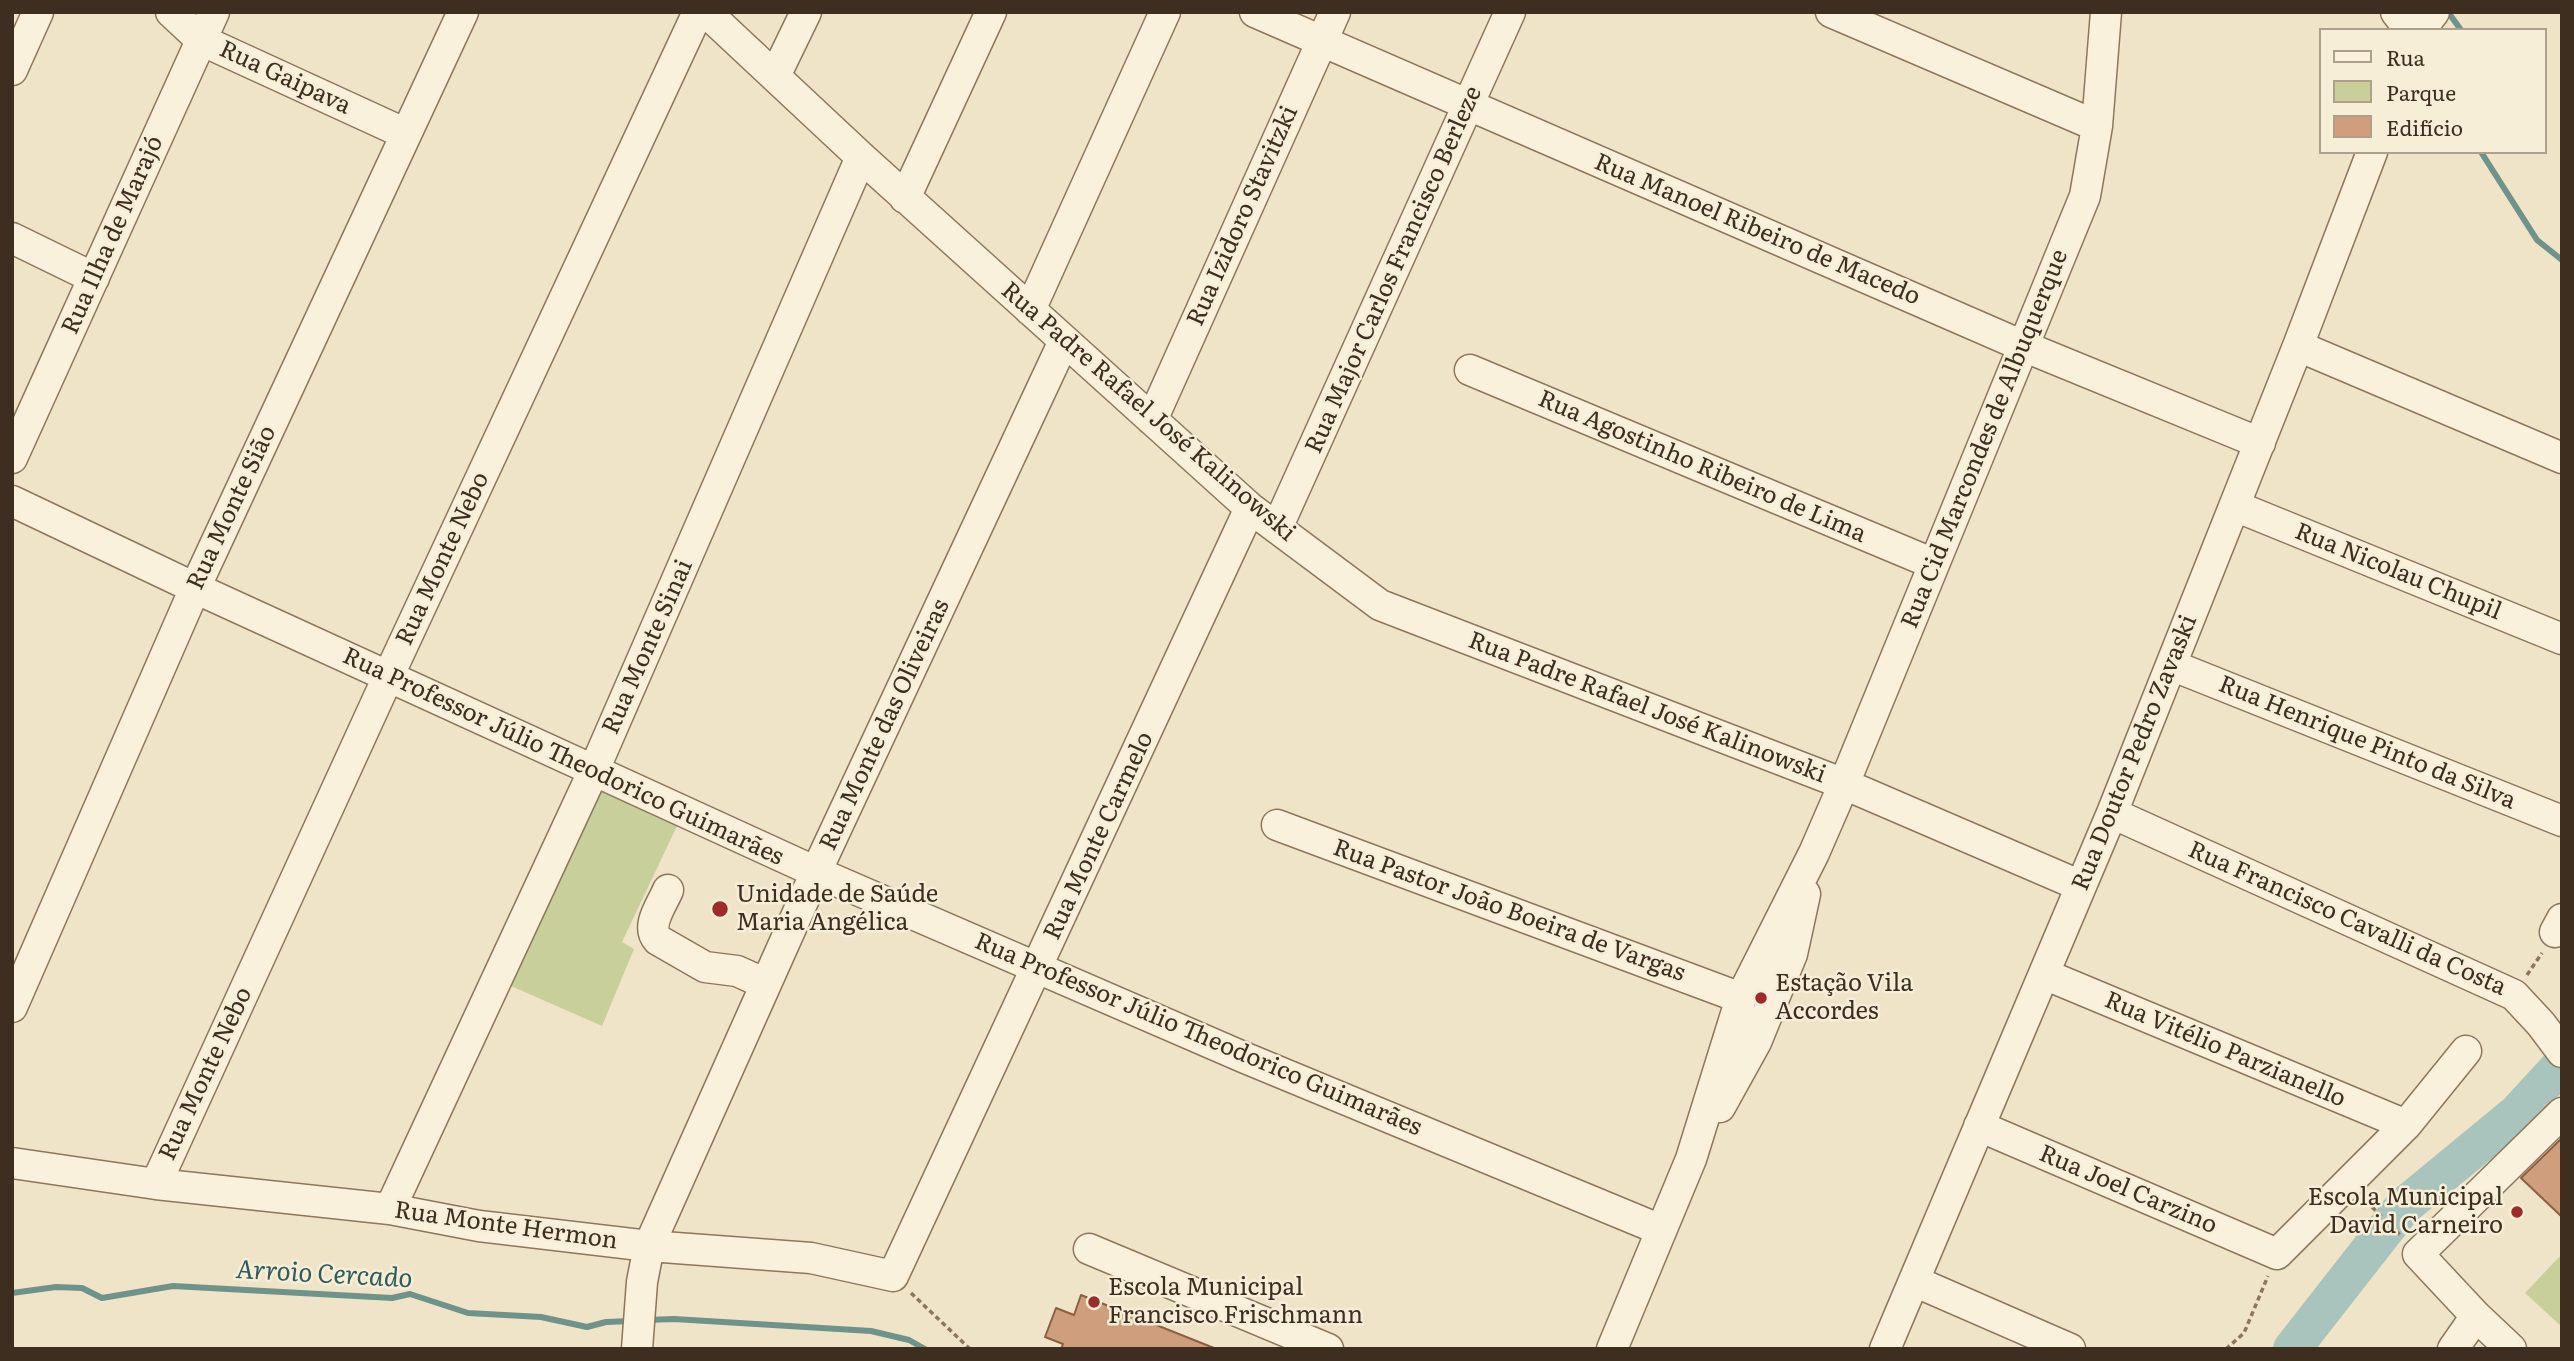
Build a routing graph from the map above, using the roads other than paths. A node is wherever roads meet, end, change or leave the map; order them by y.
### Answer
1 (38, 12) edge
2 (171, 12) edge
3 (214, 12) edge
4 (463, 12) edge
5 (698, 12) edge
6 (706, 12) edge
7 (806, 12) edge
8 (991, 12) edge
9 (1165, 12) edge
10 (1255, 12) edge
11 (1335, 12) edge
12 (1510, 12) edge
13 (1831, 12) edge
14 (2106, 12) edge
15 (2396, 12) edge
16 (2423, 23) edge
17 (201, 40) junction
18 (1321, 41) junction
19 (15, 55) edge
20 (775, 76) junction
21 (1469, 105) junction
22 (2097, 126) junction
23 (406, 134) junction
24 (2371, 154) edge
25 (861, 157) junction
26 (905, 198) junction
27 (12, 238) edge
28 (94, 278) junction
29 (1030, 310) junction
30 (1064, 341) junction
31 (2023, 346) junction
32 (2298, 346) junction
33 (1470, 370) dead end
34 (1152, 420) junction
35 (2260, 443) junction
36 (12, 458) edge
37 (2562, 458) edge
38 (12, 500) edge
39 (2235, 506) junction
40 (1250, 508) junction
41 (1276, 528) junction
42 (1934, 564) junction
43 (195, 588) junction
44 (2562, 639) edge
45 (2171, 665) junction
46 (388, 677) junction
47 (594, 771) junction
48 (1844, 784) junction
49 (2112, 813) junction
50 (2562, 821) edge
51 (1277, 825) dead end
52 (1814, 853) junction
53 (816, 872) junction
54 (2081, 886) junction
55 (668, 890) dead end
56 (1038, 968) junction
57 (2044, 974) junction
58 (766, 984) junction
59 (1741, 998) junction
60 (12, 1007) edge
61 (2466, 1051) dead end
62 (2562, 1052) edge
63 (2562, 1113) edge
64 (2406, 1125) junction
65 (1979, 1126) junction
66 (1691, 1159) junction
67 (12, 1163) edge
68 (156, 1184) junction
69 (390, 1209) junction
70 (1661, 1230) junction
71 (649, 1246) junction
72 (1089, 1249) dead end
73 (893, 1276) joint
74 (1914, 1281) junction
75 (2476, 1316) junction
76 (637, 1348) edge
77 (1328, 1349) edge
78 (1612, 1349) edge
79 (1885, 1349) edge
80 (2070, 1349) edge
81 (2453, 1349) edge
82 (2511, 1349) edge

1 - 19 street
2 - 17 street, Rua Gaipava
3 - 17 street, Rua Ilha de Marajó
4 - 23 street, Rua Monte Sião
5 - 46 street, Rua Monte Nebo
6 - 20 street, Rua Padre Rafael José Kalinowski
7 - 20 street
8 - 26 street
9 - 29 street
10 - 18 street, Rua Manoel Ribeiro de Macedo
11 - 18 street, Rua Izidoro Stavitzki
12 - 21 street, Rua Major Carlos Francisco Berleze
13 - 22 street
14 - 22 street, Rua Cid Marcondes de Albuquerque
15 - 16 street
17 - 23 street, Rua Gaipava
17 - 28 street, Rua Ilha de Marajó
18 - 21 street, Rua Manoel Ribeiro de Macedo
18 - 34 street, Rua Izidoro Stavitzki
20 - 25 street, Rua Padre Rafael José Kalinowski
21 - 31 street, Rua Manoel Ribeiro de Macedo
21 - 41 street, Rua Major Carlos Francisco Berleze
22 - 31 street, Rua Cid Marcondes de Albuquerque
23 - 43 street, Rua Monte Sião
24 - 32 street, Rua Doutor Pedro Zavaski
25 - 26 street, Rua Padre Rafael José Kalinowski
25 - 47 street, Rua Monte Sinai
26 - 29 street, Rua Padre Rafael José Kalinowski
27 - 28 street
28 - 36 street, Rua Ilha de Marajó
29 - 30 street, Rua Padre Rafael José Kalinowski
30 - 34 street, Rua Padre Rafael José Kalinowski
30 - 53 street, Rua Monte das Oliveiras
31 - 35 street, Rua Manoel Ribeiro de Macedo
31 - 42 street, Rua Cid Marcondes de Albuquerque
32 - 35 street, Rua Doutor Pedro Zavaski
32 - 37 street
33 - 42 street, Rua Agostinho Ribeiro de Lima
34 - 40 street, Rua Padre Rafael José Kalinowski
35 - 39 street, Rua Doutor Pedro Zavaski
38 - 43 street, Rua Professor Júlio Theodorico Guimarães
39 - 44 street, Rua Nicolau Chupil
39 - 45 street, Rua Doutor Pedro Zavaski
40 - 41 street, Rua Padre Rafael José Kalinowski
40 - 56 street, Rua Monte Carmelo
41 - 48 street, Rua Padre Rafael José Kalinowski
42 - 48 street, Rua Cid Marcondes de Albuquerque
43 - 46 street, Rua Professor Júlio Theodorico Guimarães
43 - 60 street, Rua Monte Sião
45 - 49 street, Rua Doutor Pedro Zavaski
45 - 50 street, Rua Henrique Pinto da Silva
46 - 47 street, Rua Professor Júlio Theodorico Guimarães
46 - 68 street, Rua Monte Nebo
47 - 53 street, Rua Professor Júlio Theodorico Guimarães
47 - 69 street, Rua Monte Sinai
48 - 52 street, Rua Cid Marcondes de Albuquerque
48 - 54 street, Rua Padre Rafael José Kalinowski
49 - 54 street, Rua Doutor Pedro Zavaski
49 - 62 street, Rua Francisco Cavalli da Costa
51 - 59 street, Rua Pastor João Boeira de Vargas
52 - 59 street, Rua Cid Marcondes de Albuquerque
52 - 66 street, Rua Cid Marcondes de Albuquerque
53 - 56 street, Rua Professor Júlio Theodorico Guimarães
53 - 58 street, Rua Monte das Oliveiras
54 - 57 street, Rua Doutor Pedro Zavaski
55 - 58 street
56 - 70 street, Rua Professor Júlio Theodorico Guimarães
56 - 73 street, Rua Monte Carmelo
57 - 64 street, Rua Vitélio Parzianello
57 - 65 street, Rua Doutor Pedro Zavaski
58 - 71 street, Rua Monte das Oliveiras
59 - 66 street, Rua Cid Marcondes de Albuquerque
61 - 64 street
63 - 75 street
64 - 65 street, Rua Joel Carzino
65 - 74 street, Rua Doutor Pedro Zavaski
66 - 70 street, Rua Cid Marcondes de Albuquerque
67 - 68 street, Rua Monte Hermon
68 - 69 street, Rua Monte Hermon
69 - 71 street, Rua Monte Hermon
70 - 78 street, Rua Cid Marcondes de Albuquerque
71 - 73 street, Rua Monte Hermon
71 - 76 street, Rua Monte das Oliveiras
72 - 77 street
74 - 79 street, Rua Doutor Pedro Zavaski
74 - 80 street
75 - 81 street
75 - 82 street

